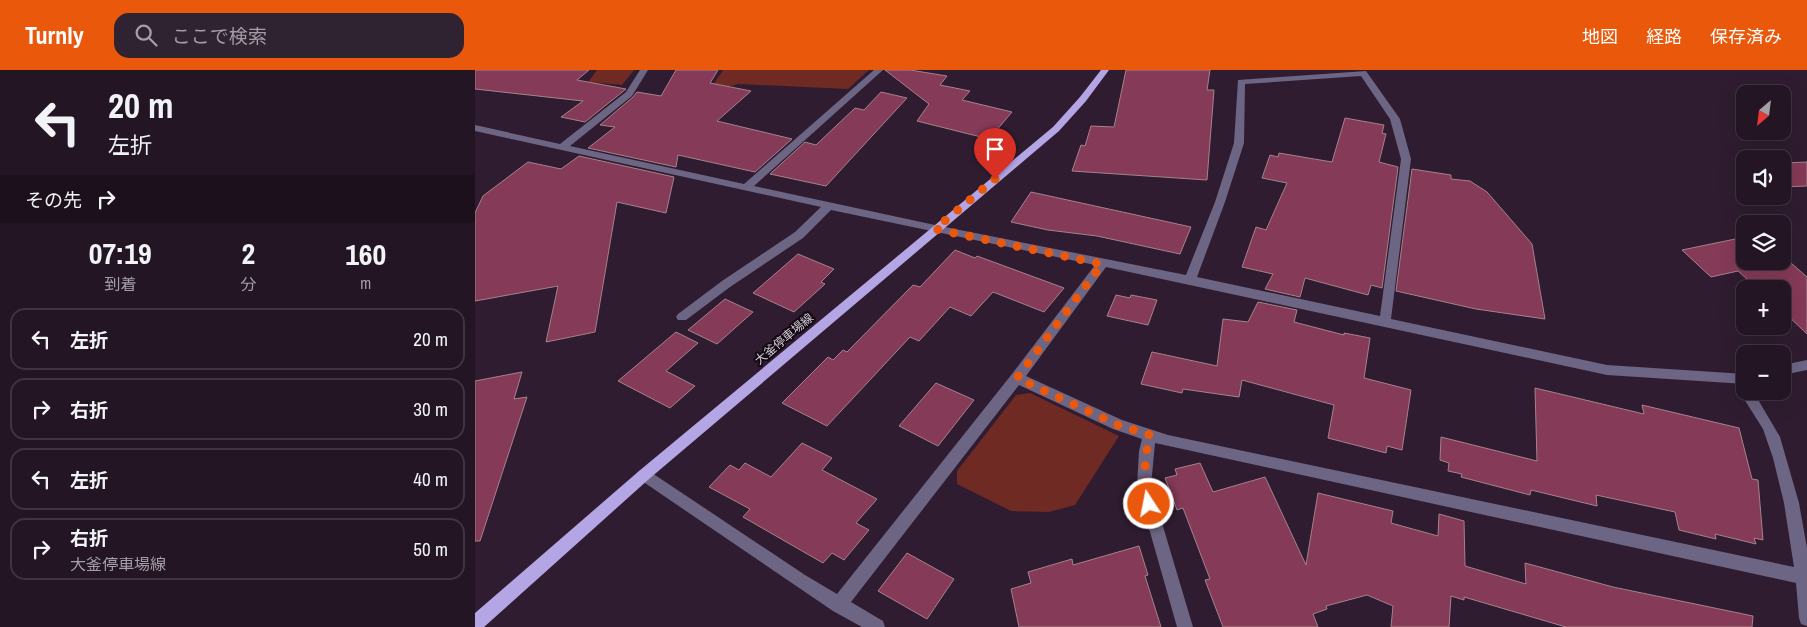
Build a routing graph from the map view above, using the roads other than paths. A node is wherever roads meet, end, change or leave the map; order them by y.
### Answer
1 (644, 70) edge
2 (879, 70) edge
3 (1105, 70) edge
4 (475, 128) edge
5 (562, 148) junction
6 (746, 188) junction
7 (829, 206) junction
8 (935, 229) junction
9 (1102, 264) junction
10 (1190, 280) junction
11 (682, 317) dead end
12 (1385, 322) junction
13 (1807, 365) edge
14 (1791, 368) edge
15 (1017, 378) junction
16 (1736, 384) edge
17 (1753, 400) edge
18 (1150, 435) junction
19 (645, 475) junction
20 (1804, 576) junction
21 (839, 605) junction
22 (1807, 618) edge
23 (475, 624) edge
24 (877, 627) edge
25 (1185, 627) edge

1 - 5 street
2 - 6 street
3 - 8 main road, 大釜停車場線
4 - 5 street
5 - 6 street
6 - 7 street
7 - 8 street
7 - 11 street
8 - 9 street
8 - 19 main road, 大釜停車場線
9 - 10 street
9 - 15 street
10 - 12 street
10 - 12 street
12 - 16 street
13 - 14 street
15 - 18 street
15 - 21 street
17 - 20 street
18 - 20 street
18 - 25 street
19 - 21 street
19 - 23 main road, 大釜停車場線
20 - 22 street
21 - 24 street

